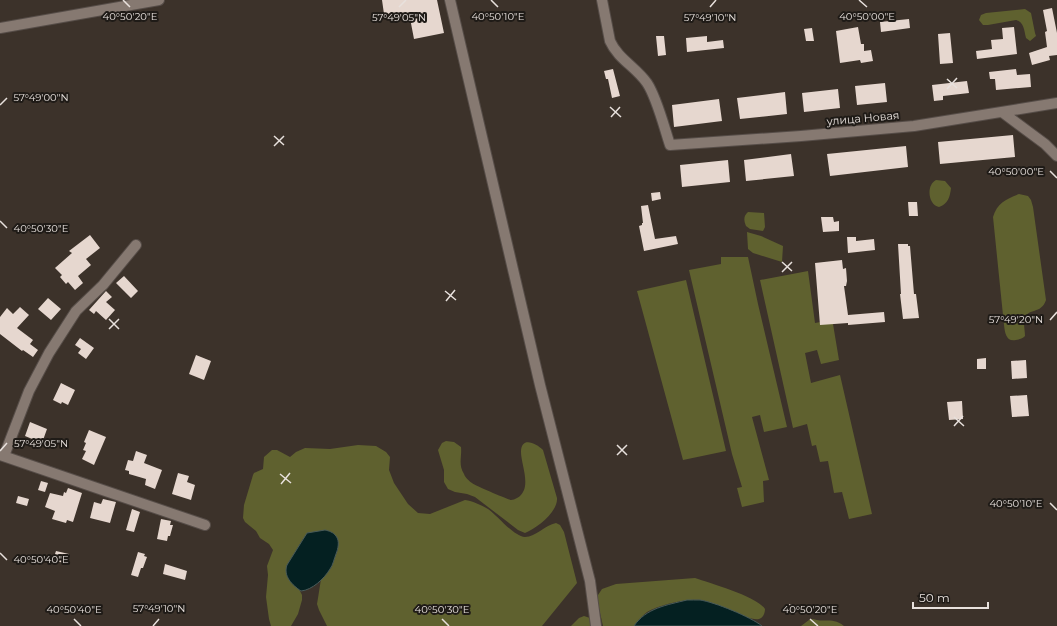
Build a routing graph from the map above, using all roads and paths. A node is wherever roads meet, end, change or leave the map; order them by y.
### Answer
1 (160, 0) edge
2 (450, 0) edge
3 (602, 0) edge
4 (0, 28) edge
5 (1057, 103) edge
6 (1002, 112) junction
7 (1057, 156) edge
8 (136, 245) dead end
9 (2, 455) edge
10 (206, 525) dead end
11 (596, 626) edge

1 - 4 street
2 - 11 street
3 - 6 street, улица Новая
5 - 6 street, улица Новая
6 - 7 street
8 - 9 street
9 - 10 street

